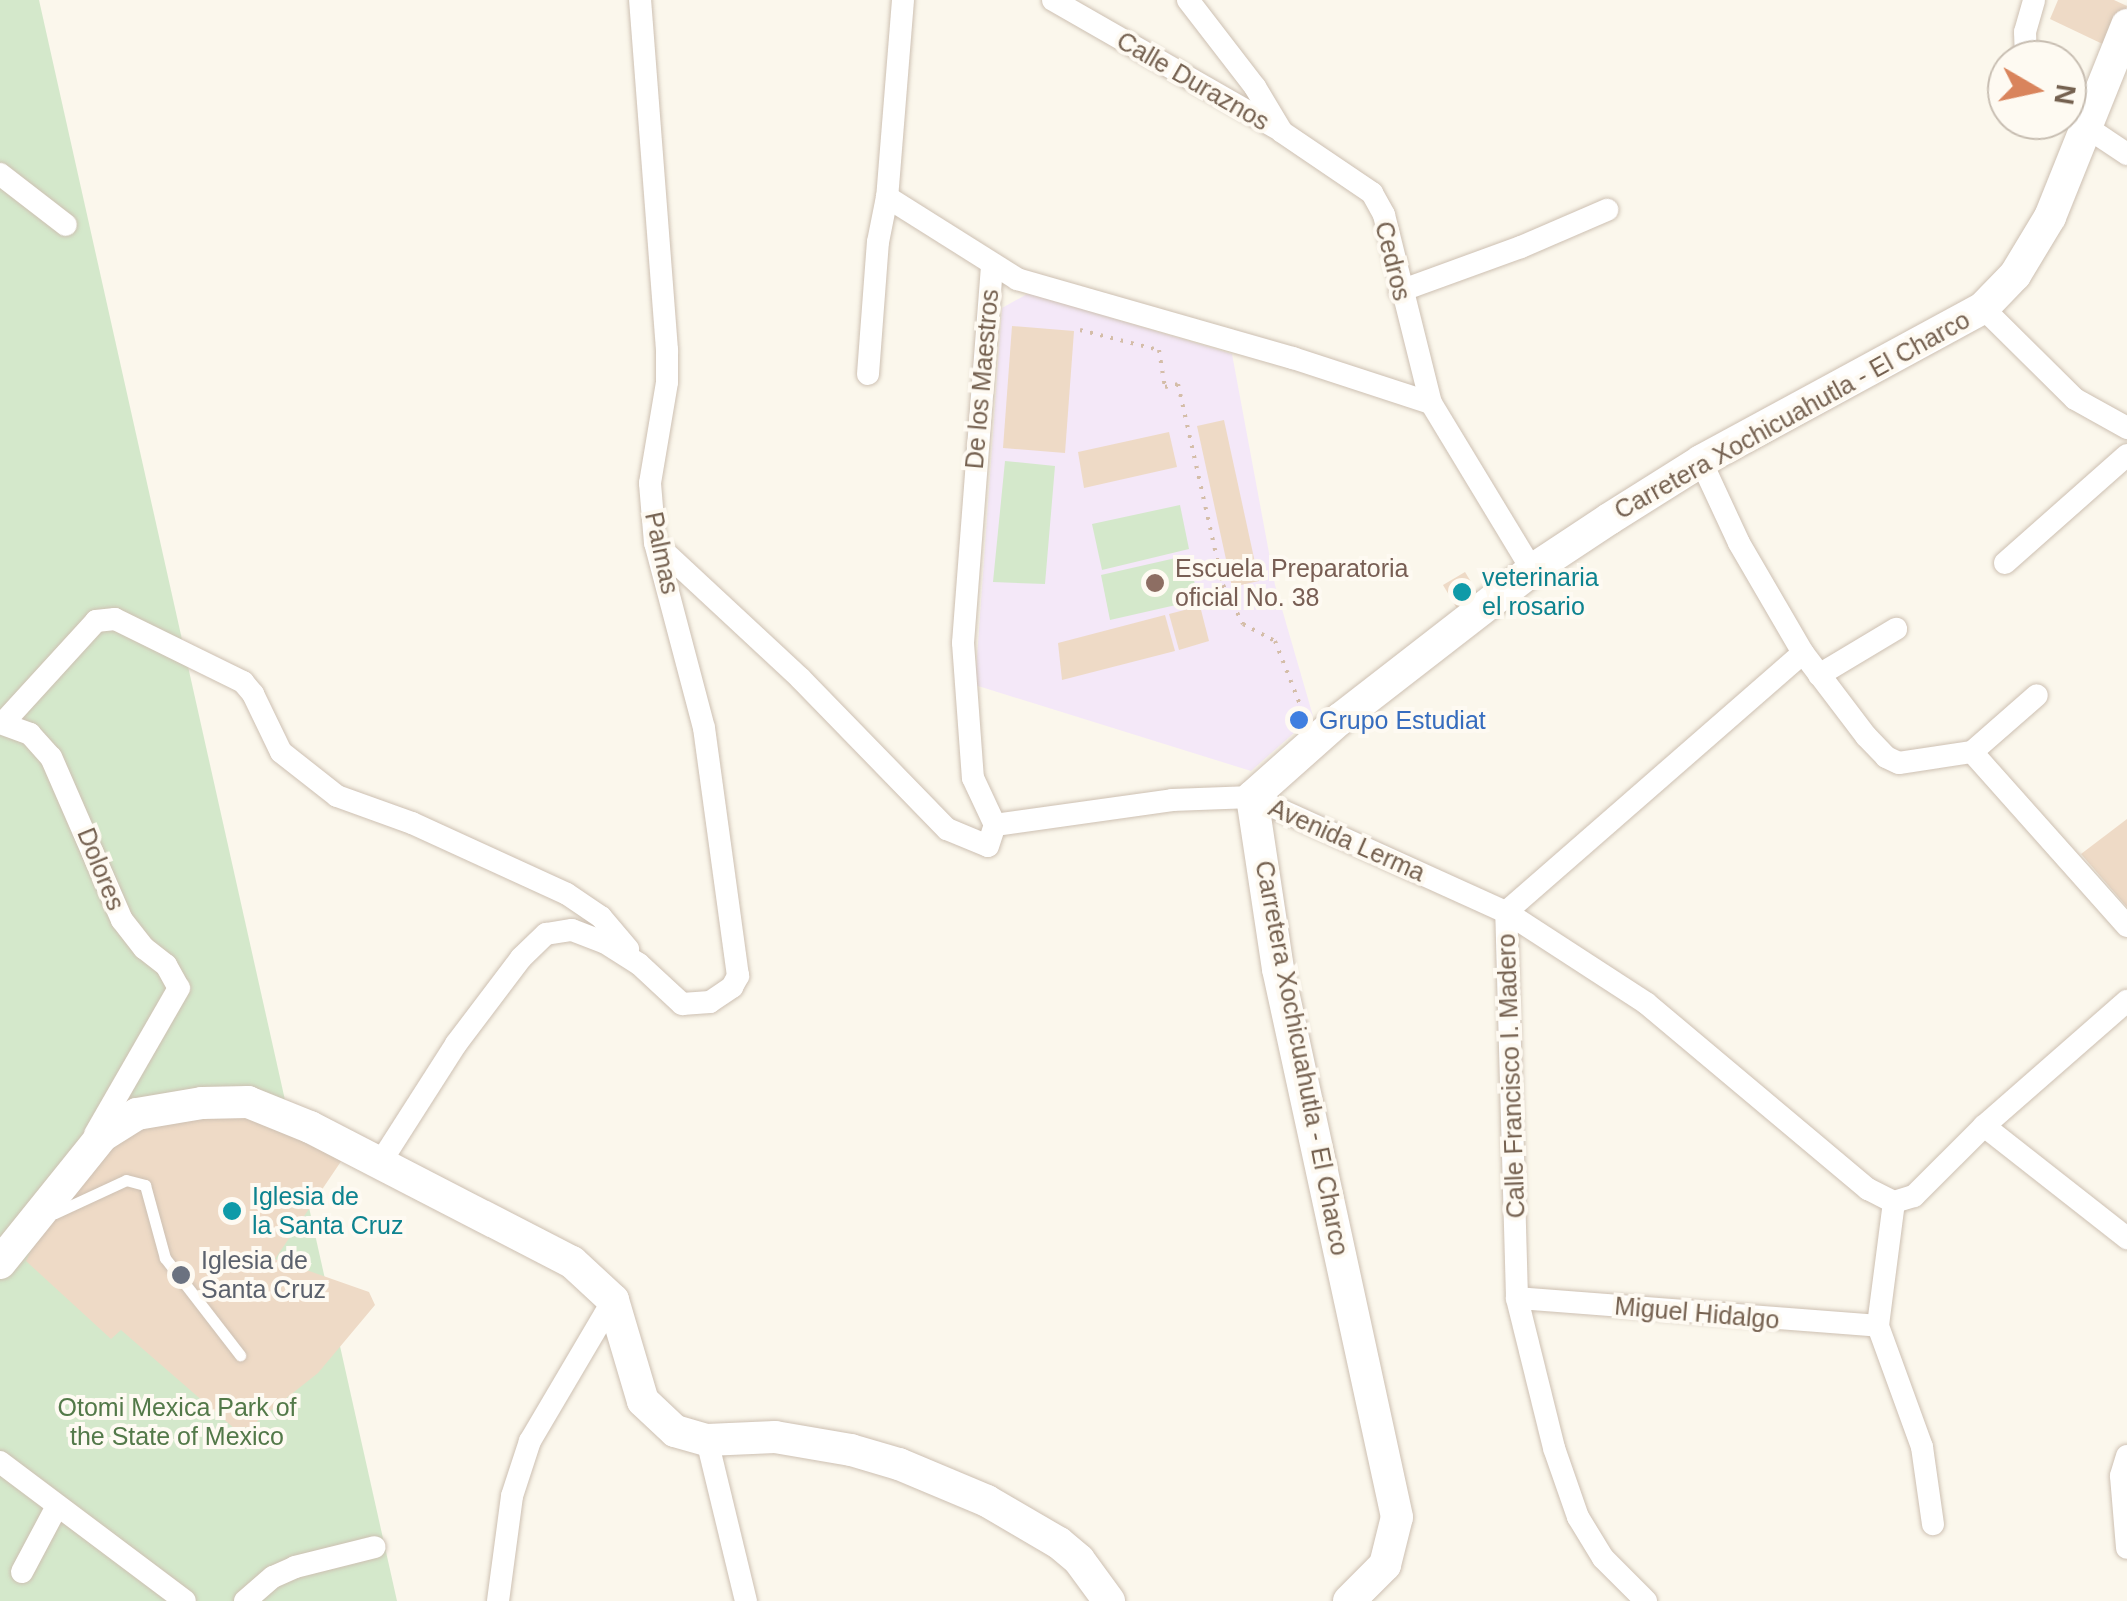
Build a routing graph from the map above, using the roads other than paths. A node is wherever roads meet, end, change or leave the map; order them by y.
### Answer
1 (640, 0) edge
2 (903, 0) edge
3 (1053, 0) edge
4 (1188, 0) edge
5 (2034, 0) edge
6 (2127, 24) edge
7 (2025, 40) edge
8 (2087, 101) edge
9 (2087, 127) edge
10 (1282, 132) junction
11 (2070, 140) edge
12 (2127, 154) edge
13 (0, 174) edge
14 (887, 197) junction
15 (1607, 210) dead end
16 (66, 225) dead end
17 (992, 266) junction
18 (1400, 291) junction
19 (1983, 308) junction
20 (868, 374) dead end
21 (1430, 403) junction
22 (2127, 428) edge
23 (2127, 455) edge
24 (1701, 461) junction
25 (655, 543) junction
26 (2005, 563) dead end
27 (1532, 570) junction
28 (1896, 629) dead end
29 (1804, 653) junction
30 (1820, 676) junction
31 (2037, 696) dead end
32 (1, 723) edge
33 (1972, 752) junction
34 (1252, 797) junction
35 (996, 825) junction
36 (1506, 912) junction
37 (2126, 922) edge
38 (639, 964) junction
39 (2127, 1001) edge
40 (1984, 1126) junction
41 (380, 1162) junction
42 (66, 1176) junction
43 (1894, 1202) junction
44 (2127, 1238) edge
45 (9, 1245) edge
46 (1517, 1298) junction
47 (613, 1300) junction
48 (1878, 1326) junction
49 (240, 1356) dead end
50 (707, 1440) junction
51 (2127, 1456) edge
52 (0, 1462) edge
53 (56, 1508) junction
54 (1934, 1524) dead end
55 (375, 1547) dead end
56 (2127, 1548) edge
57 (22, 1572) dead end
58 (185, 1601) edge
59 (246, 1601) edge
60 (498, 1601) edge
61 (746, 1601) edge
62 (1109, 1601) edge
63 (1349, 1601) edge
64 (1646, 1601) edge

1 - 25 street, Palmas
2 - 14 street
3 - 10 street, Calle Duraznos
4 - 10 street, Cedros
5 - 7 street
6 - 8 main road, Carretera Xochicuahutla - El Charco
9 - 12 street
10 - 18 street, Cedros
11 - 19 main road, Carretera Xochicuahutla - El Charco
13 - 16 street
14 - 17 street
14 - 20 street
15 - 18 street
17 - 21 street, De los Maestros
17 - 35 street, De los Maestros
18 - 21 street, Cedros
19 - 22 street
19 - 24 main road, Carretera Xochicuahutla - El Charco
21 - 27 street, Cedros
23 - 26 street
24 - 27 main road, Carretera Xochicuahutla - El Charco
24 - 29 street
25 - 35 street, Avenida Lerma
25 - 38 street, Palmas
27 - 34 main road, Carretera Xochicuahutla - El Charco
28 - 30 street
29 - 30 street
29 - 36 street, Calle Francisco I. Madero
30 - 33 street
31 - 33 street
32 - 38 street, Palmas
32 - 42 street, Dolores
33 - 37 street
34 - 35 street, Avenida Lerma
34 - 36 street, Avenida Lerma
34 - 63 main road, Carretera Xochicuahutla - El Charco
36 - 43 street, Avenida Lerma
36 - 46 street, Calle Francisco I. Madero
38 - 41 street, Palmas
39 - 40 street
40 - 43 street
40 - 44 street
41 - 42 main road
41 - 47 main road
42 - 45 main road
43 - 48 street
45 - 49 lane
46 - 48 street, Miguel Hidalgo
46 - 64 street, Calle Francisco I. Madero
47 - 50 main road
47 - 60 street
48 - 54 street
50 - 61 street
50 - 62 main road
51 - 56 street
52 - 53 street
53 - 57 street
53 - 58 street
55 - 59 street

